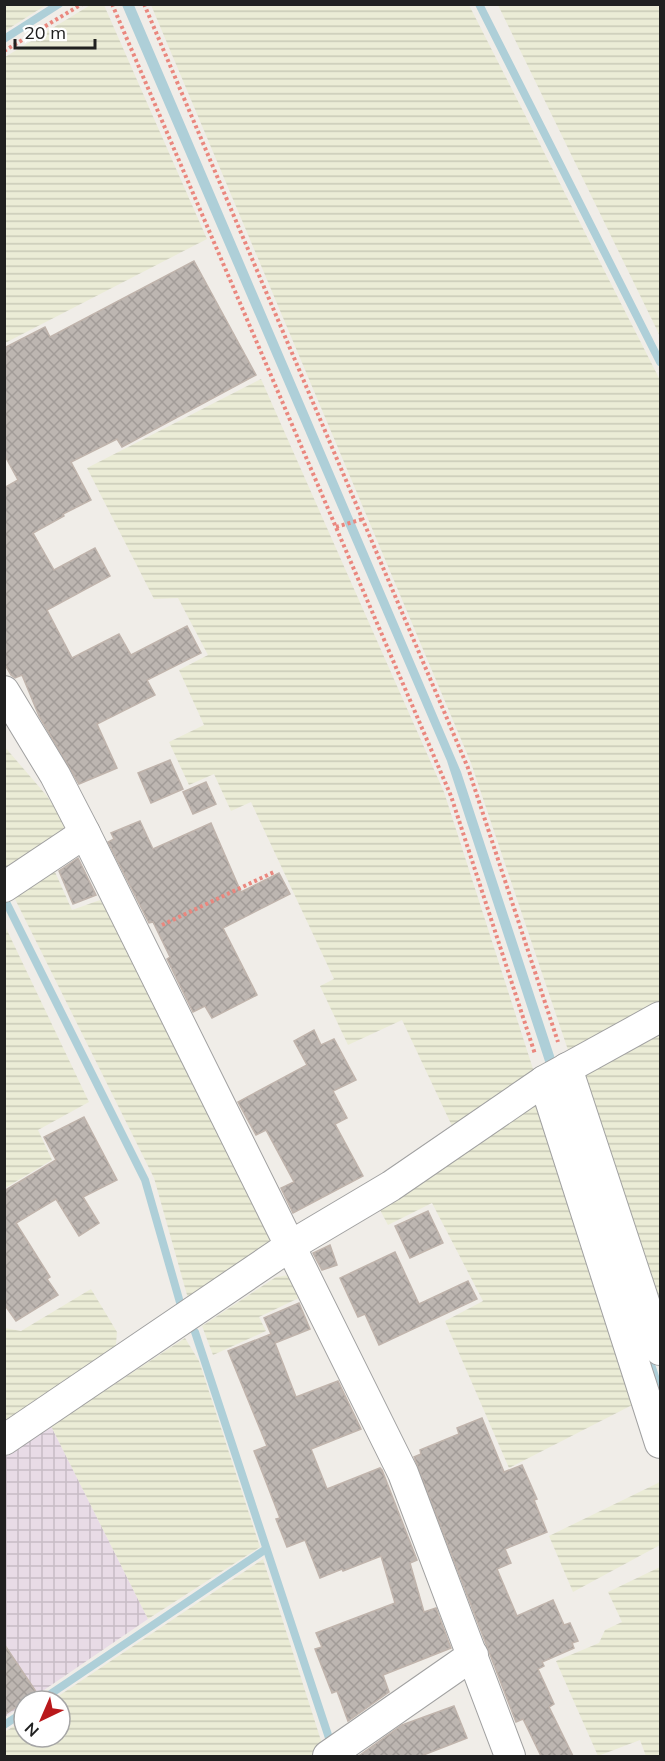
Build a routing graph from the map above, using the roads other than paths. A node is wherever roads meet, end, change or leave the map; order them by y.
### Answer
1 (4, 691) edge
2 (85, 832) junction
3 (4, 887) edge
4 (660, 1017) edge
5 (556, 1074) junction
6 (290, 1246) junction
7 (660, 1350) edge
8 (4, 1440) edge
9 (660, 1443) edge
10 (473, 1655) junction
11 (335, 1751) edge
12 (505, 1754) edge

1 - 2 street
2 - 3 street
2 - 6 street
4 - 5 street
5 - 6 street
5 - 7 street
5 - 9 street
6 - 8 street
6 - 10 street
10 - 11 street
10 - 12 street

